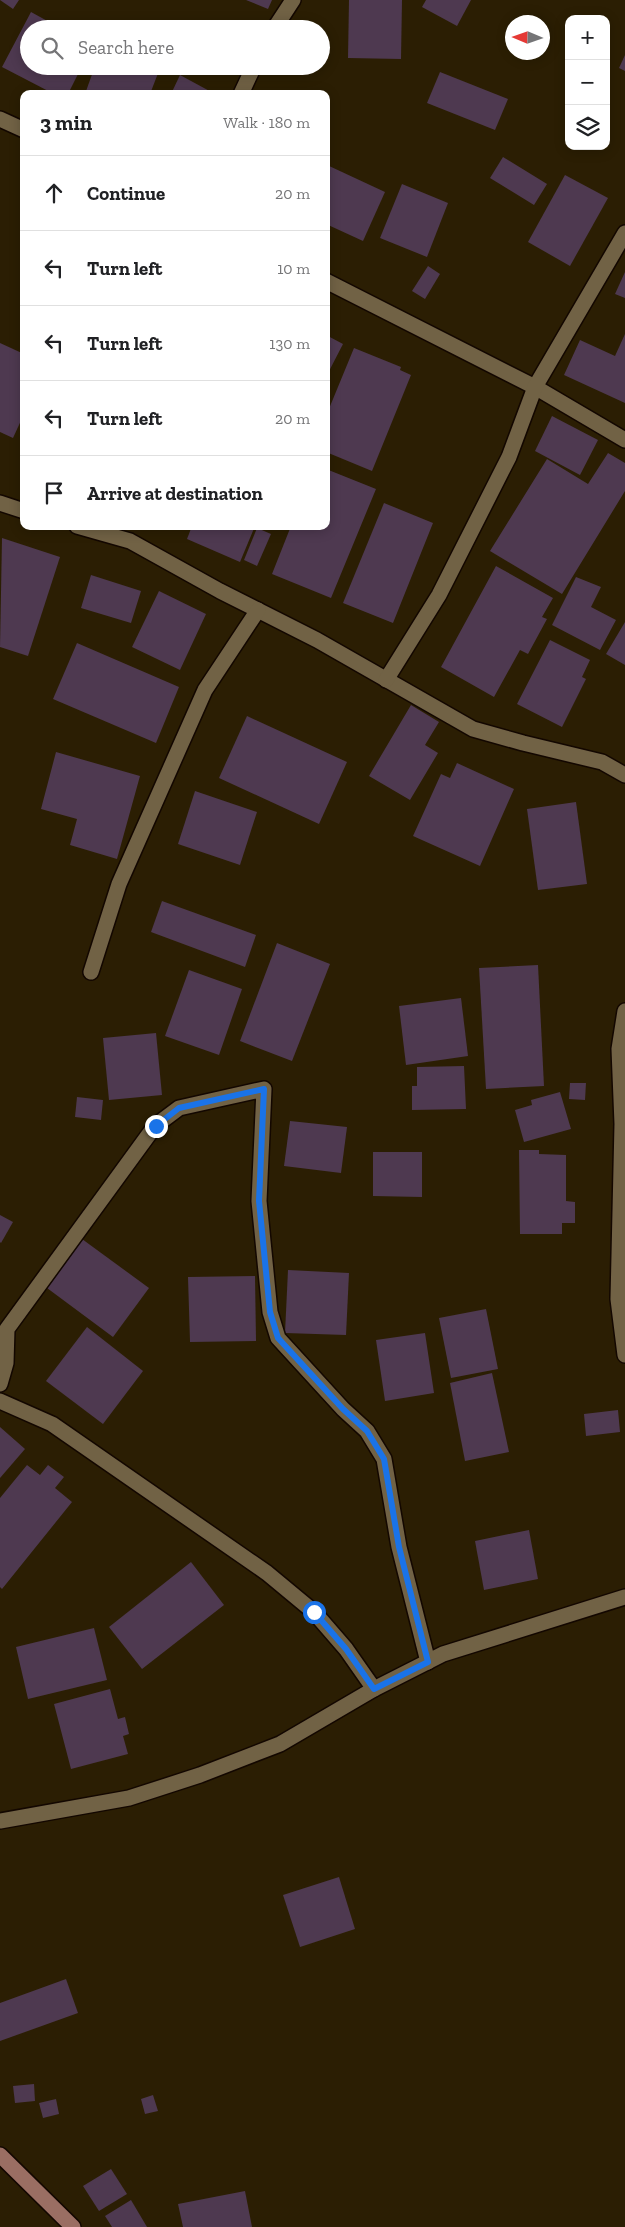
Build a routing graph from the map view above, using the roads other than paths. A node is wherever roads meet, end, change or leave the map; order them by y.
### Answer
1 (293, 0) edge
2 (280, 20) edge
3 (250, 75) edge
4 (242, 90) edge
5 (0, 119) edge
6 (20, 128) edge
7 (625, 232) edge
8 (330, 283) edge
9 (535, 387) junction
10 (625, 440) edge
11 (0, 503) edge
12 (20, 510) edge
13 (92, 530) edge
14 (258, 610) junction
15 (386, 680) junction
16 (625, 774) edge
17 (91, 972) dead end
18 (625, 1012) edge
19 (625, 1355) edge
20 (0, 1384) edge
21 (0, 1401) edge
22 (625, 1597) edge
23 (428, 1662) junction
24 (374, 1689) junction
25 (0, 1821) edge
26 (0, 2155) edge
27 (73, 2227) edge

1 - 2 street
3 - 4 street
5 - 6 street
7 - 9 street
8 - 9 street
9 - 10 street
9 - 15 street
11 - 12 street
13 - 14 street
14 - 15 street
14 - 17 street
15 - 16 street
18 - 19 street
20 - 23 street
21 - 24 street
22 - 23 street
23 - 24 street
24 - 25 street
26 - 27 street

